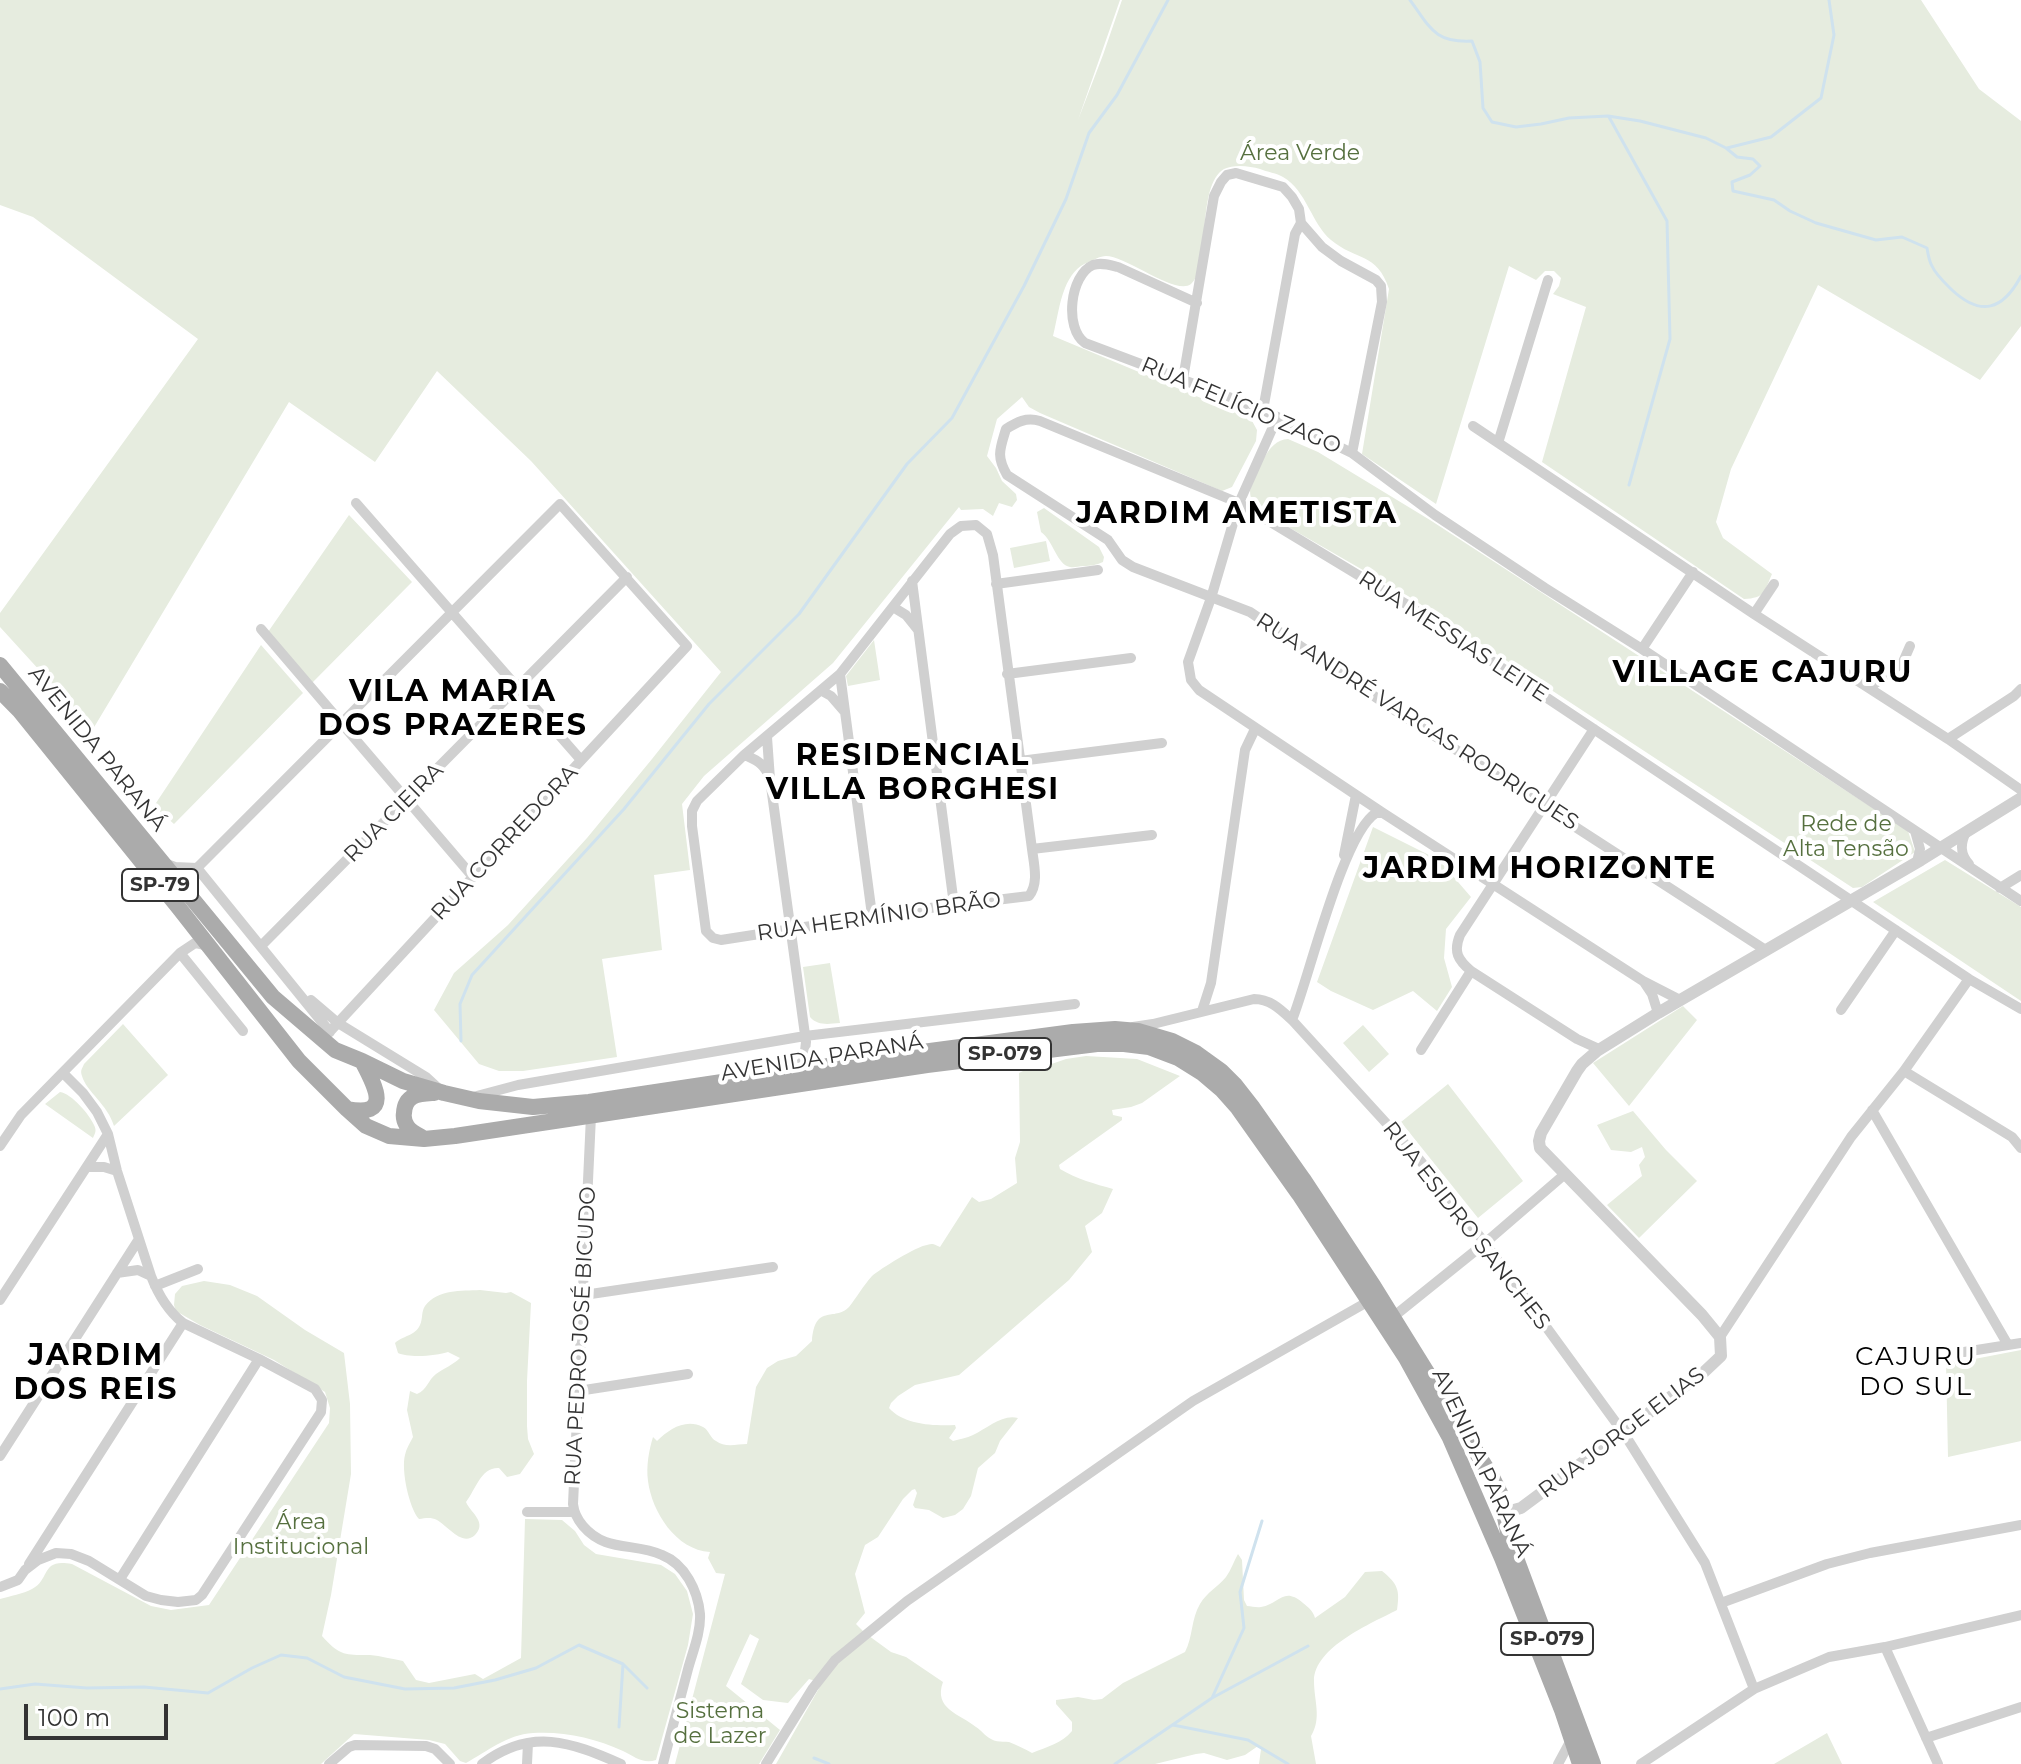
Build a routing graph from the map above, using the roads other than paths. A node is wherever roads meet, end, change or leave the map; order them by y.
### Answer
1 (1301, 223) junction
2 (1548, 280) dead end
3 (1197, 303) junction
4 (1183, 379) junction
5 (1263, 410) junction
6 (1277, 418) junction
7 (1031, 419) joint
8 (1473, 426) dead end
9 (1498, 443) junction
10 (1352, 453) junction
11 (356, 503) dead end
12 (1239, 503) junction
13 (1098, 570) dead end
14 (1693, 572) junction
15 (627, 577) junction
16 (912, 581) junction
17 (996, 584) junction
18 (1774, 584) dead end
19 (1211, 598) junction
20 (893, 607) junction
21 (452, 613) junction
22 (1754, 614) junction
23 (261, 629) dead end
24 (919, 632) junction
25 (1910, 646) dead end
26 (1642, 649) junction
27 (1131, 658) dead end
28 (0, 665) edge
29 (840, 674) junction
30 (1007, 674) junction
31 (518, 688) junction
32 (1869, 688) junction
33 (2021, 689) edge
34 (0, 691) edge
35 (822, 691) junction
36 (845, 713) junction
37 (341, 723) junction
38 (1255, 729) junction
39 (1594, 729) junction
40 (767, 737) junction
41 (1948, 739) junction
42 (1162, 743) dead end
43 (744, 755) junction
44 (581, 760) junction
45 (1020, 761) junction
46 (770, 779) junction
47 (2021, 790) edge
48 (1356, 795) junction
49 (2021, 798) edge
50 (407, 800) junction
51 (1544, 806) junction
52 (1383, 813) junction
53 (1913, 829) junction
54 (1966, 832) junction
55 (1152, 835) dead end
56 (1941, 848) junction
57 (1032, 849) junction
58 (159, 860) junction
59 (1917, 862) junction
60 (197, 868) junction
61 (1342, 868) junction
62 (1972, 869) junction
63 (2021, 875) edge
64 (473, 877) junction
65 (1493, 884) junction
66 (2000, 888) junction
67 (1852, 900) junction
68 (2021, 901) edge
69 (954, 905) junction
70 (872, 915) junction
71 (188, 920) junction
72 (790, 929) junction
73 (1896, 930) junction
74 (208, 946) junction
75 (261, 946) junction
76 (1764, 949) junction
77 (181, 952) junction
78 (1471, 971) junction
79 (1969, 979) junction
80 (1643, 981) junction
81 (291, 983) junction
82 (1211, 983) junction
83 (1680, 1000) junction
84 (1075, 1004) dead end
85 (1230, 1004) junction
86 (2021, 1009) edge
87 (1841, 1010) dead end
88 (1202, 1011) junction
89 (1658, 1013) junction
90 (1292, 1020) junction
91 (338, 1023) junction
92 (1115, 1029) junction
93 (243, 1031) dead end
94 (326, 1036) junction
95 (806, 1039) junction
96 (1577, 1039) junction
97 (1599, 1049) junction
98 (1421, 1050) dead end
99 (1588, 1058) junction
100 (299, 1061) joint
101 (362, 1061) junction
102 (832, 1066) junction
103 (1904, 1071) junction
104 (792, 1072) junction
105 (63, 1073) junction
106 (444, 1093) junction
107 (467, 1098) junction
108 (347, 1109) junction
109 (1872, 1110) junction
110 (591, 1116) junction
111 (108, 1134) junction
112 (424, 1139) junction
113 (0, 1146) edge
114 (2021, 1148) edge
115 (87, 1167) junction
116 (117, 1171) junction
117 (1565, 1174) junction
118 (139, 1239) junction
119 (1485, 1243) junction
120 (773, 1267) dead end
121 (198, 1269) dead end
122 (117, 1273) junction
123 (153, 1281) junction
124 (584, 1295) junction
125 (0, 1300) edge
126 (1369, 1301) junction
127 (1393, 1317) junction
128 (183, 1323) junction
129 (1720, 1337) junction
130 (2021, 1343) edge
131 (2008, 1345) junction
132 (1964, 1352) dead end
133 (259, 1359) junction
134 (688, 1374) dead end
135 (578, 1391) junction
136 (1622, 1432) junction
137 (1450, 1438) junction
138 (0, 1456) edge
139 (527, 1512) dead end
140 (574, 1512) junction
141 (1503, 1513) junction
142 (2021, 1525) edge
143 (55, 1526) junction
144 (71, 1554) junction
145 (25, 1570) junction
146 (120, 1579) junction
147 (0, 1587) edge
148 (1721, 1603) junction
149 (2021, 1615) edge
150 (1885, 1647) junction
151 (1754, 1689) junction
152 (2021, 1707) edge
153 (1572, 1738) junction
154 (1926, 1738) junction
155 (528, 1743) junction
156 (329, 1764) edge
157 (450, 1764) edge
158 (482, 1764) edge
159 (527, 1764) edge
160 (621, 1764) edge
161 (663, 1764) edge
162 (766, 1764) edge
163 (1558, 1764) edge
164 (1580, 1764) edge
165 (1593, 1764) edge
166 (1641, 1764) edge
167 (1938, 1764) edge

1 - 3 street
1 - 5 street
1 - 10 street
2 - 9 street
3 - 4 street
3 - 4 street, RUA FELÍCIO ZAGO
4 - 5 street, RUA FELÍCIO ZAGO
5 - 6 street, RUA FELÍCIO ZAGO
6 - 10 street, RUA FELÍCIO ZAGO
6 - 12 street
7 - 12 street, RUA MESSIAS LEITE
7 - 19 street, RUA ANDRÉ VARGAS RODRIGUES
8 - 9 street
9 - 14 street
10 - 26 street, RUA FELÍCIO ZAGO
11 - 21 street
12 - 19 street
12 - 39 street, RUA MESSIAS LEITE
13 - 17 street
14 - 22 street
14 - 26 street
15 - 21 street
15 - 31 street, RUA CIEIRA
15 - 44 street, RUA CORREDORA
16 - 17 street
16 - 20 street
16 - 24 street
17 - 30 street
18 - 22 street
19 - 38 street
19 - 51 street, RUA ANDRÉ VARGAS RODRIGUES
20 - 24 street
20 - 29 street
21 - 31 street
21 - 37 street
22 - 32 street
23 - 37 street
24 - 69 street
25 - 32 street
26 - 53 street, RUA FELÍCIO ZAGO
27 - 30 street
28 - 58 main road, AVENIDA PARANÁ / SP-79
29 - 35 street
29 - 36 street
30 - 45 street
31 - 44 street
31 - 50 street, RUA CIEIRA
32 - 41 street
33 - 41 street
34 - 71 main road, AVENIDA PARANÁ / SP-79
35 - 36 street
35 - 40 street
36 - 70 street
37 - 50 street
37 - 60 street
38 - 48 street
38 - 82 street
39 - 51 street
39 - 67 street, RUA MESSIAS LEITE
40 - 43 street
40 - 46 street
41 - 47 street
42 - 45 street
43 - 46 street
43 - 72 street, RUA HERMÍNIO BRÃO
44 - 64 street, RUA CORREDORA
45 - 57 street
46 - 72 street
48 - 52 street
48 - 61 street
49 - 54 street
50 - 64 street
50 - 75 street, RUA CIEIRA
51 - 65 street
51 - 76 street, RUA ANDRÉ VARGAS RODRIGUES
52 - 61 street
52 - 65 street
53 - 56 street, RUA FELÍCIO ZAGO
53 - 59 street
54 - 56 street
54 - 62 street
55 - 57 street
56 - 59 street
56 - 62 street, RUA FELÍCIO ZAGO
57 - 69 street, RUA HERMÍNIO BRÃO
58 - 60 street, AVENIDA PARANÁ
58 - 94 main road, AVENIDA PARANÁ / SP-79
59 - 67 street
60 - 75 street, AVENIDA PARANÁ
61 - 90 street
62 - 66 street, RUA FELÍCIO ZAGO
63 - 66 street
64 - 91 street, RUA CORREDORA
65 - 78 street
65 - 80 street
66 - 68 street, RUA FELÍCIO ZAGO
67 - 73 street, RUA MESSIAS LEITE
67 - 76 street
69 - 70 street, RUA HERMÍNIO BRÃO
70 - 72 street, RUA HERMÍNIO BRÃO
71 - 74 main road, AVENIDA PARANÁ / SP-79
71 - 77 street
72 - 95 street
73 - 79 street, RUA MESSIAS LEITE
73 - 87 street
74 - 77 street
74 - 100 main road, AVENIDA PARANÁ / SP-79
75 - 81 street, AVENIDA PARANÁ
76 - 83 street
77 - 93 street
77 - 105 street
78 - 96 street
78 - 98 street
79 - 86 street, RUA MESSIAS LEITE
79 - 103 street
80 - 83 street
80 - 89 street
81 - 91 street, AVENIDA PARANÁ
81 - 94 street, AVENIDA PARANÁ
82 - 85 street
82 - 88 street
83 - 89 street
84 - 95 street
85 - 88 street, RUA ESIDRO SANCHES
85 - 90 street, RUA ESIDRO SANCHES
88 - 92 street, RUA ESIDRO SANCHES
89 - 97 street
90 - 119 street, RUA ESIDRO SANCHES
91 - 94 street, RUA CORREDORA
91 - 106 street, AVENIDA PARANÁ
92 - 102 main road, AVENIDA PARANÁ / SP-079
92 - 127 main road, AVENIDA PARANÁ / SP-079
94 - 101 main road, AVENIDA PARANÁ / SP-079
95 - 102 street
95 - 104 street
95 - 107 street
96 - 97 street
96 - 99 street
97 - 99 street
99 - 117 street
100 - 108 main road, AVENIDA PARANÁ / SP-079
101 - 106 main road, AVENIDA PARANÁ / SP-079
101 - 108 main road
102 - 104 main road, AVENIDA PARANÁ / SP-079
103 - 109 street
103 - 114 street
104 - 107 main road, AVENIDA PARANÁ / SP-079
105 - 111 street
105 - 113 street
106 - 107 main road, AVENIDA PARANÁ / SP-079
106 - 112 main road, SP-079
108 - 112 main road, AVENIDA PARANÁ / SP-079
109 - 129 street
109 - 131 street
110 - 112 main road, AVENIDA PARANÁ / SP-079
110 - 124 street, RUA PEDRO JOSÉ BICUDO
110 - 126 main road, AVENIDA PARANÁ / SP-079
111 - 115 street
111 - 116 street
115 - 116 street
115 - 125 street
116 - 118 street
117 - 119 street
117 - 129 street
118 - 122 street
118 - 123 street
119 - 127 street
119 - 136 street, RUA ESIDRO SANCHES
120 - 124 street
121 - 123 street
122 - 123 street
122 - 138 street
123 - 128 street
124 - 135 street, RUA PEDRO JOSÉ BICUDO
126 - 137 main road, AVENIDA PARANÁ / SP-079
126 - 162 street
127 - 141 main road, AVENIDA PARANÁ / SP-079
128 - 133 street
128 - 143 street
129 - 136 street, RUA JORGE ELIAS
130 - 131 street
131 - 132 street
133 - 146 street
133 - 146 street
134 - 135 street
135 - 140 street, RUA PEDRO JOSÉ BICUDO
136 - 141 street, RUA JORGE ELIAS
136 - 148 street, RUA ESIDRO SANCHES
137 - 141 main road
137 - 153 main road, AVENIDA PARANÁ / SP-079
139 - 140 street
140 - 161 street, RUA PEDRO JOSÉ BICUDO
141 - 165 main road, AVENIDA PARANÁ / SP-079
142 - 148 street
143 - 144 street
143 - 145 street
144 - 145 street
144 - 146 street
145 - 147 street
148 - 151 street, RUA ESIDRO SANCHES
149 - 150 street
150 - 151 street
150 - 154 street
151 - 166 street
152 - 154 street
153 - 163 street
153 - 164 main road, AVENIDA PARANÁ / SP-079
154 - 167 street
155 - 158 street
155 - 159 street
155 - 160 street
156 - 157 street

